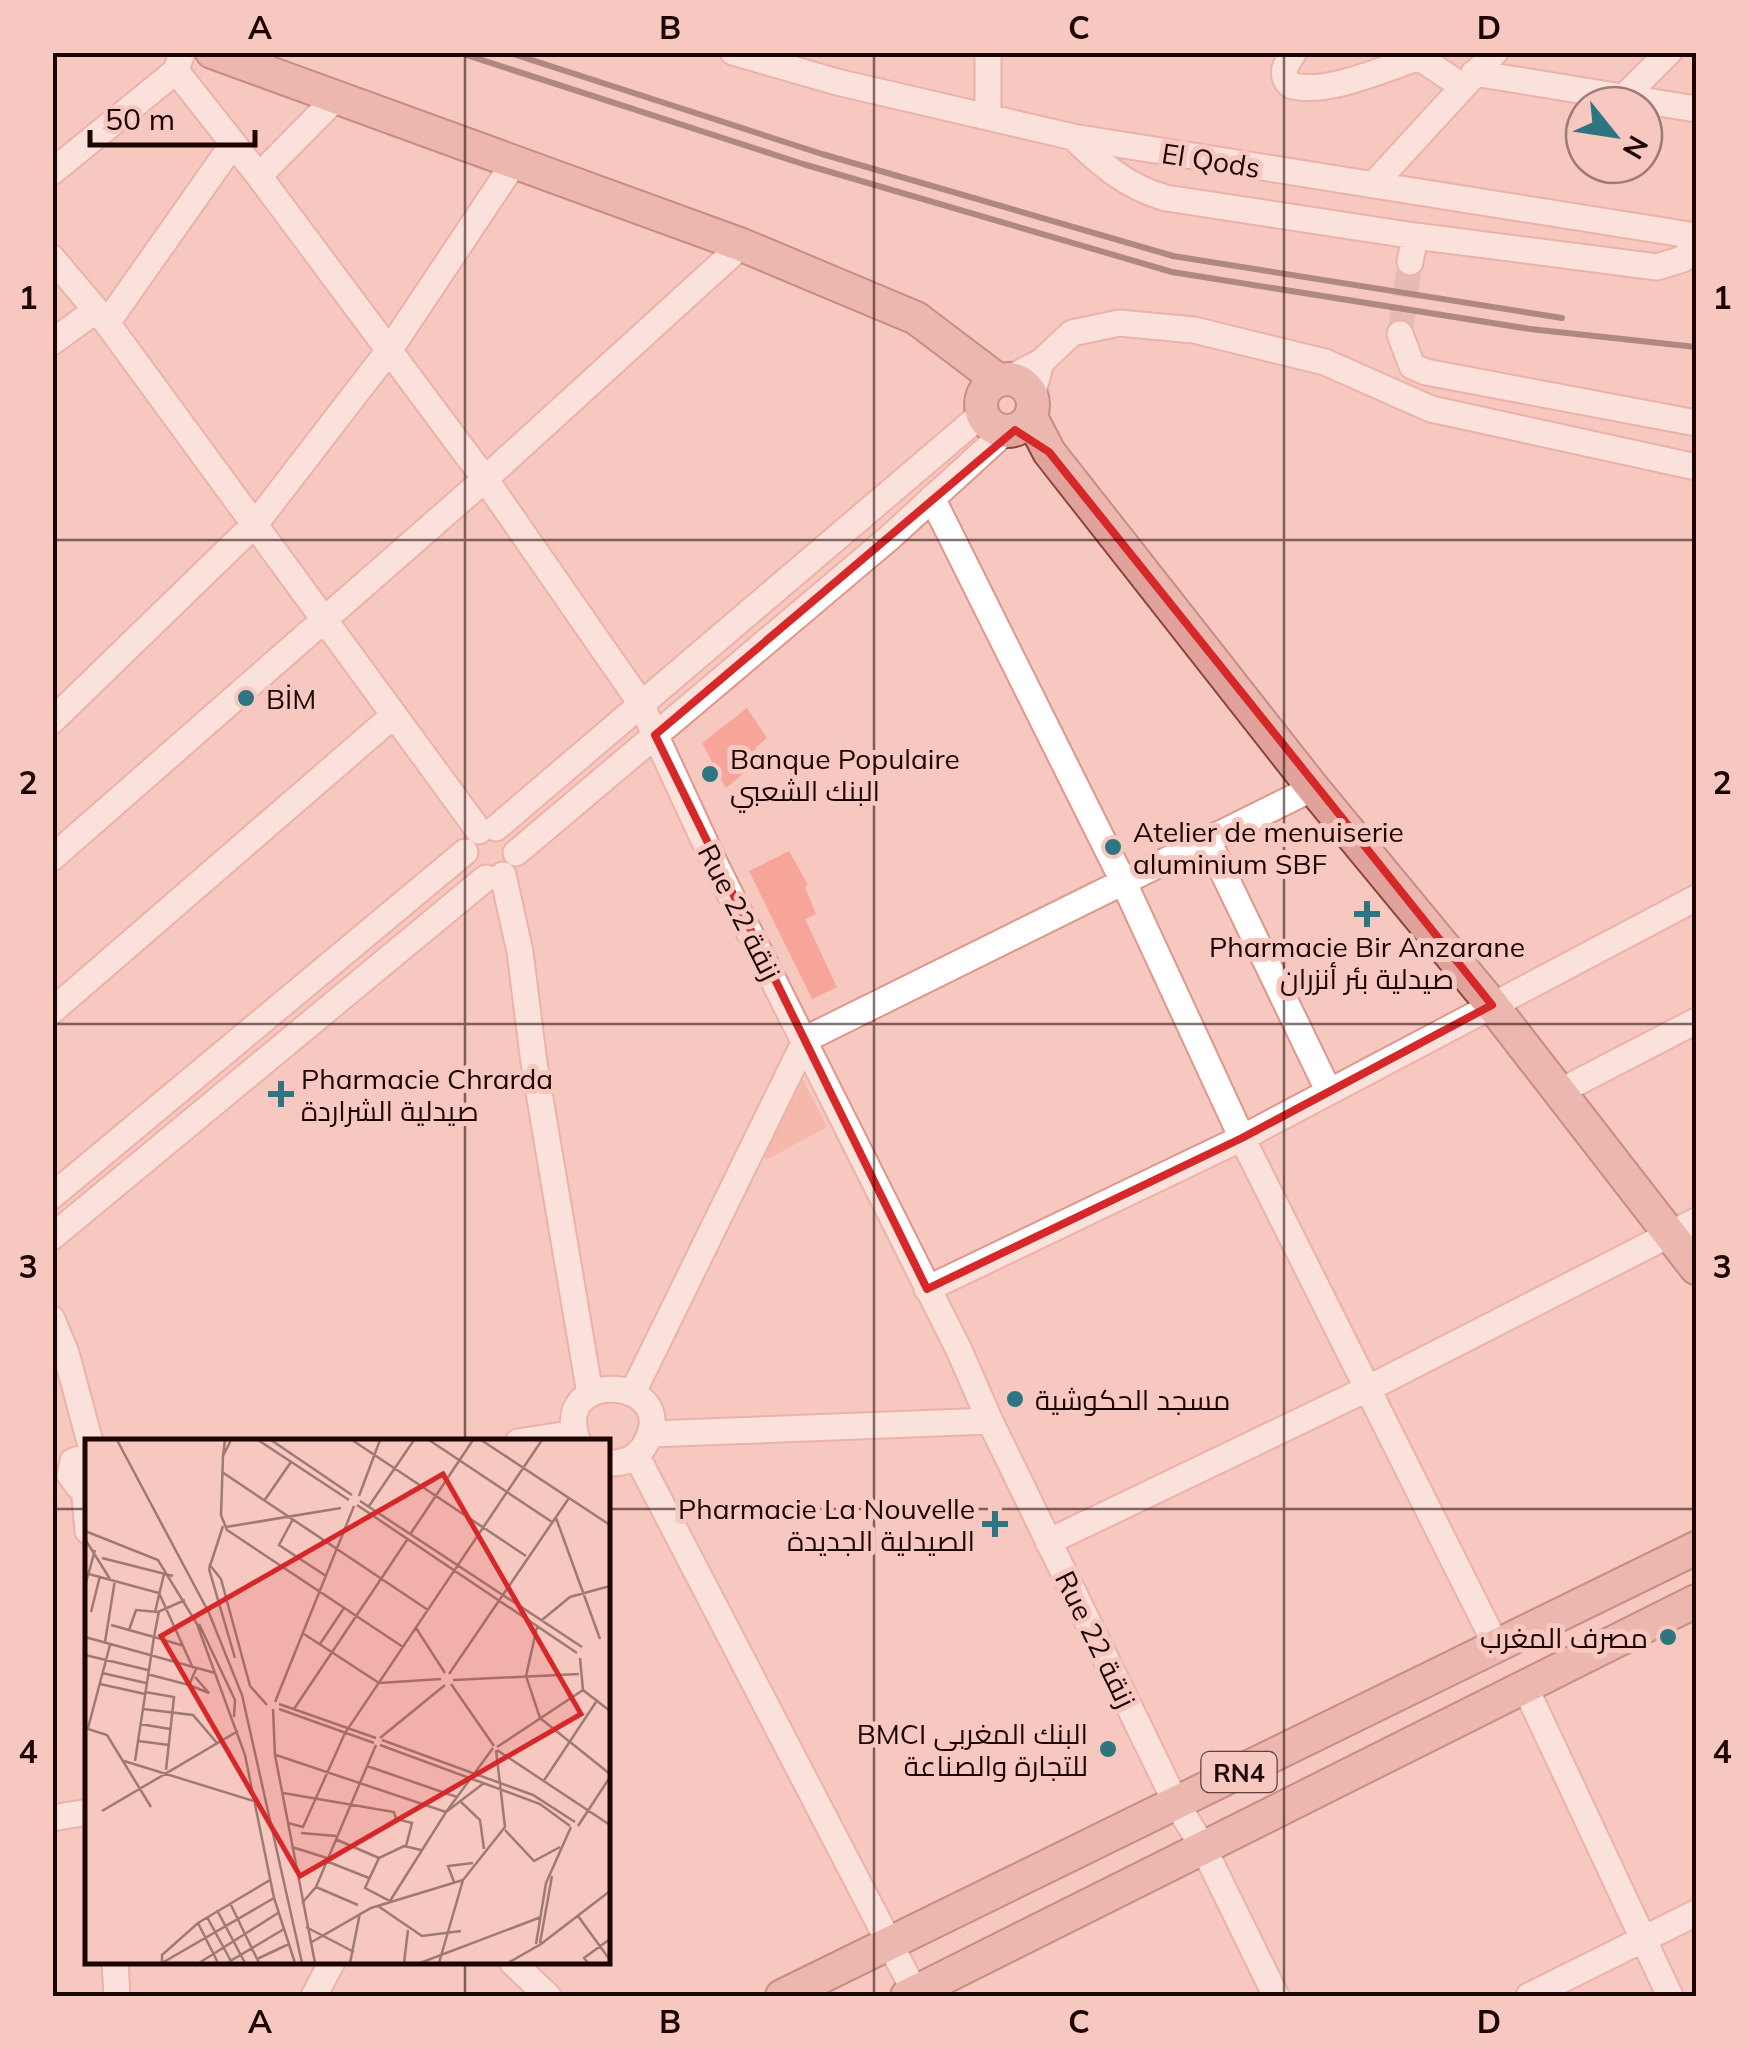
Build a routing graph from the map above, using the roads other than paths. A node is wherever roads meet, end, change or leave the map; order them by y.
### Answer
1 (212, 52) edge
2 (732, 52) edge
3 (988, 52) edge
4 (1294, 52) edge
5 (1495, 52) edge
6 (1668, 52) edge
7 (1414, 55) edge
8 (179, 62) edge
9 (1468, 79) junction
10 (1636, 85) edge
11 (1564, 90) edge
12 (336, 98) junction
13 (1664, 104) edge
14 (1696, 109) edge
15 (988, 116) junction
16 (1074, 138) junction
17 (233, 144) junction
18 (514, 164) junction
19 (52, 172) edge
20 (259, 176) junction
21 (1373, 186) junction
22 (1414, 236) junction
23 (1696, 236) edge
24 (1696, 244) edge
25 (742, 245) junction
26 (52, 258) edge
27 (1410, 262) tunnel mouth
28 (101, 317) junction
29 (1400, 334) tunnel mouth
30 (52, 342) edge
31 (390, 349) junction
32 (1007, 405) junction
33 (1696, 422) edge
34 (1696, 467) edge
35 (485, 478) junction
36 (932, 498) junction
37 (256, 524) junction
38 (324, 618) junction
39 (640, 702) junction
40 (393, 716) junction
41 (52, 721) edge
42 (655, 735) junction
43 (1312, 788) junction
44 (480, 837) junction
45 (1208, 841) junction
46 (52, 858) edge
47 (502, 869) junction
48 (1123, 882) junction
49 (1696, 898) edge
50 (1492, 1005) junction
51 (52, 1011) edge
52 (1696, 1022) edge
53 (806, 1040) junction
54 (1329, 1092) junction
55 (1559, 1092) junction
56 (1242, 1138) junction
57 (52, 1196) edge
58 (1684, 1227) edge
59 (52, 1237) edge
60 (1696, 1268) edge
61 (927, 1290) junction
62 (52, 1319) edge
63 (1369, 1388) junction
64 (633, 1392) junction
65 (590, 1394) junction
66 (990, 1420) junction
67 (576, 1437) edge
68 (89, 1439) edge
69 (643, 1445) junction
70 (610, 1463) edge
71 (72, 1474) edge
72 (85, 1520) edge
73 (1048, 1542) junction
74 (1696, 1548) edge
75 (1696, 1601) edge
76 (1496, 1645) junction
77 (1525, 1687) junction
78 (1176, 1802) junction
79 (85, 1812) edge
80 (52, 1818) edge
81 (1203, 1847) junction
82 (1696, 1913) edge
83 (1641, 1940) junction
84 (891, 1941) junction
85 (115, 1964) edge
86 (331, 1964) edge
87 (514, 1964) edge
88 (913, 1995) edge
89 (117, 1996) edge
90 (314, 1996) edge
91 (548, 1996) edge
92 (782, 1996) edge
93 (1276, 1996) edge
94 (1528, 1996) edge
95 (1670, 1996) edge

1 - 12 main road
2 - 15 street, El Qods
3 - 15 street
4 - 7 street
5 - 9 street
6 - 10 street
7 - 9 street
8 - 17 street, Rue 22 زنقة
8 - 19 street
9 - 11 street
9 - 21 street
12 - 18 main road
12 - 20 street
13 - 14 street
15 - 16 street, El Qods
16 - 21 street, El Qods
16 - 22 street
17 - 20 street, Rue 22 زنقة
17 - 28 street
18 - 25 main road
18 - 31 street
20 - 31 street, Rue 22 زنقة
21 - 23 street, El Qods
22 - 24 street
22 - 27 street
25 - 32 main road
25 - 35 street
26 - 28 street
28 - 30 street
28 - 37 street
29 - 33 street
31 - 35 street, Rue 22 زنقة
31 - 37 street
32 - 34 street
32 - 36 street
32 - 39 street
32 - 43 main road
35 - 38 street
35 - 39 street, Rue 22 زنقة
36 - 42 street
36 - 48 street
37 - 38 street
37 - 41 street
38 - 40 street
38 - 46 street
39 - 42 street, Rue 22 زنقة
39 - 44 street
40 - 44 street
40 - 51 street
42 - 47 street
42 - 53 street, Rue 22 زنقة
43 - 45 street
43 - 50 main road
44 - 47 street
44 - 47 street
44 - 57 street
45 - 48 street
45 - 54 street
47 - 59 street
47 - 65 street
48 - 53 street
48 - 56 street
49 - 50 street
50 - 54 street
50 - 55 main road
52 - 55 street
53 - 61 street, Rue 22 زنقة
53 - 64 street
54 - 56 street
55 - 58 main road
56 - 61 street
56 - 63 street
58 - 60 main road
58 - 63 street
61 - 66 street, Rue 22 زنقة
62 - 68 street
63 - 73 street
63 - 76 street
64 - 65 street
64 - 69 street
65 - 67 street
66 - 69 street
66 - 73 street, Rue 22 زنقة
69 - 70 street
69 - 84 street
71 - 72 street
73 - 78 street, Rue 22 زنقة
74 - 76 main road, RN4
75 - 77 main road, RN4
76 - 78 main road, RN4
77 - 81 main road, RN4
77 - 83 street
78 - 81 street, Rue 22 زنقة
78 - 84 main road, RN4
79 - 80 street
81 - 88 main road, RN4
81 - 93 street, Rue 22 زنقة
82 - 83 street
83 - 94 street
83 - 95 street
84 - 88 street
84 - 92 main road, RN4
85 - 89 street
86 - 90 street
87 - 91 street

